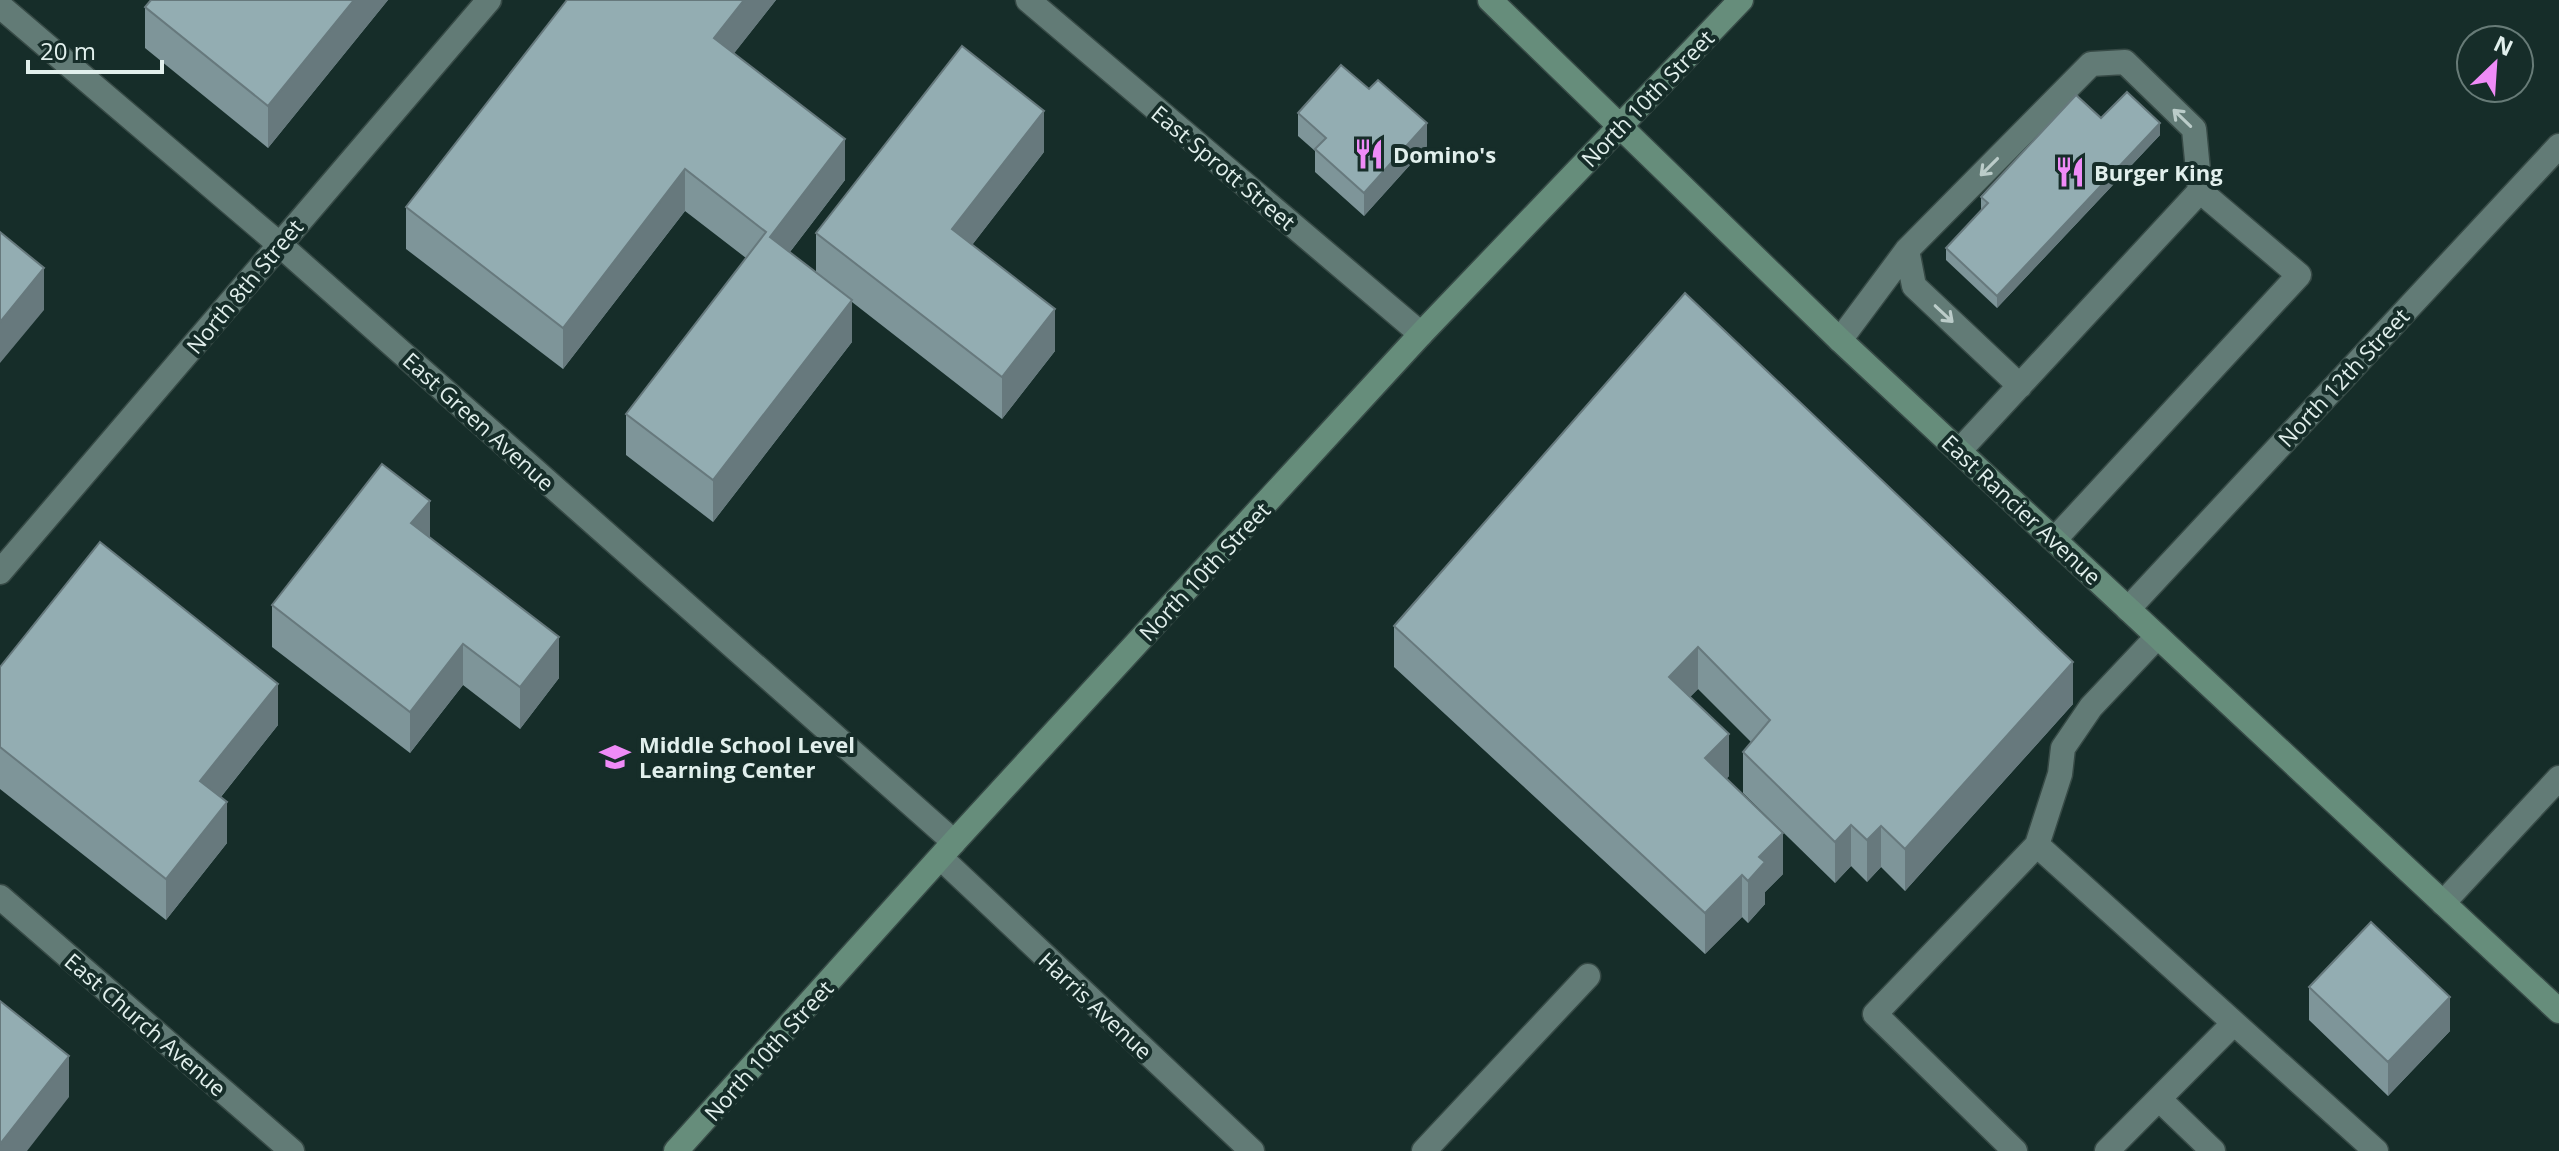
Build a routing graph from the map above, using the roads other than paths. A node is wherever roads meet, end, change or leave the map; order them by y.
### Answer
1 (489, 0) edge
2 (1028, 0) edge
3 (1490, 0) edge
4 (1741, 0) edge
5 (0, 6) edge
6 (1619, 127) junction
7 (2559, 146) edge
8 (2200, 191) junction
9 (279, 244) junction
10 (1907, 250) junction
11 (1421, 334) junction
12 (1840, 340) junction
13 (2020, 386) junction
14 (1960, 450) junction
15 (2055, 539) junction
16 (2, 566) edge
17 (2128, 609) junction
18 (2157, 637) junction
19 (2559, 778) edge
20 (2037, 845) junction
21 (948, 850) junction
22 (0, 897) edge
23 (2443, 903) junction
24 (1588, 976) dead end
25 (2559, 1011) edge
26 (2234, 1023) junction
27 (2159, 1099) junction
28 (292, 1151) edge
29 (676, 1151) edge
30 (1252, 1151) edge
31 (1424, 1151) edge
32 (2015, 1151) edge
33 (2107, 1151) edge
34 (2213, 1151) edge
35 (2376, 1151) edge

1 - 9 street, North 8th Street
2 - 11 street, East Sprott Street
3 - 6 street, East Rancier Avenue
4 - 6 street, North 10th Street
5 - 9 street, East Green Avenue
6 - 11 street, North 10th Street
6 - 12 street, East Rancier Avenue
7 - 17 street, North 12th Street
8 -> 10 street
8 - 13 street
8 - 15 street
9 - 16 street, North 8th Street
9 - 21 street, East Green Avenue
10 - 12 street
10 -> 13 street
11 - 21 street, North 10th Street
12 - 14 street, East Rancier Avenue
13 - 14 street
14 - 15 street, East Rancier Avenue
15 - 17 street, East Rancier Avenue
17 - 18 street, East Rancier Avenue
18 - 20 street
18 - 23 street, East Rancier Avenue
19 - 23 street
20 - 26 street
20 - 32 street
21 - 29 street, North 10th Street
21 - 30 street, Harris Avenue
22 - 28 street, East Church Avenue
23 - 25 street, East Rancier Avenue
24 - 31 street
26 - 27 street
26 - 35 street
27 - 33 street
27 - 34 street

